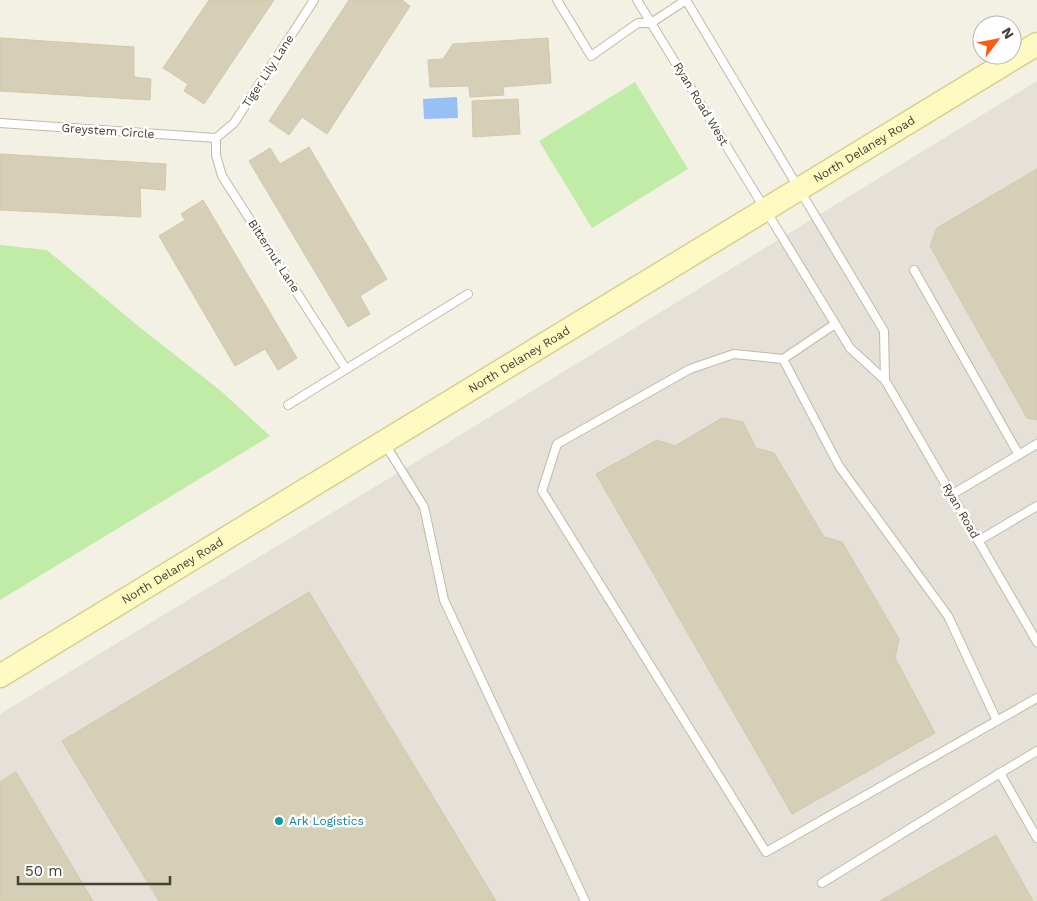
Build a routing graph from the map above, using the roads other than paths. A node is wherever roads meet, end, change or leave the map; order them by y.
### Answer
1 (314, 0) edge
2 (557, 0) edge
3 (637, 0) edge
4 (686, 0) edge
5 (651, 23) junction
6 (1037, 44) edge
7 (0, 124) edge
8 (216, 138) junction
9 (800, 187) junction
10 (763, 210) junction
11 (914, 270) dead end
12 (468, 294) dead end
13 (835, 324) junction
14 (783, 359) junction
15 (346, 369) junction
16 (884, 380) junction
17 (288, 405) dead end
18 (384, 443) junction
19 (1037, 444) edge
20 (1019, 455) junction
21 (951, 495) junction
22 (1037, 506) edge
23 (978, 541) junction
24 (1037, 642) edge
25 (0, 676) edge
26 (1037, 698) edge
27 (997, 721) junction
28 (1037, 751) edge
29 (1000, 773) junction
30 (1037, 838) edge
31 (822, 883) dead end
32 (586, 901) edge

1 - 8 lane, Tiger Lily Lane
2 - 5 lane
3 - 5 lane, Ryan Road West
4 - 5 lane
4 - 9 lane
5 - 10 lane, Ryan Road West
6 - 9 street, North Delaney Road
7 - 8 lane, Greystem Circle
8 - 15 lane, Bitternut Lane
9 - 10 street, North Delaney Road
9 - 16 lane
10 - 13 lane, Ryan Road
10 - 18 street, North Delaney Road
11 - 20 lane
12 - 15 lane
13 - 14 lane
13 - 16 lane, Ryan Road
14 - 27 lane
14 - 27 lane
15 - 17 lane
16 - 21 lane, Ryan Road
18 - 25 street, North Delaney Road
18 - 32 lane
19 - 20 lane
20 - 21 lane
21 - 23 lane, Ryan Road
22 - 23 lane
23 - 24 lane, Ryan Road
26 - 27 lane
28 - 29 lane
29 - 30 lane
29 - 31 lane

